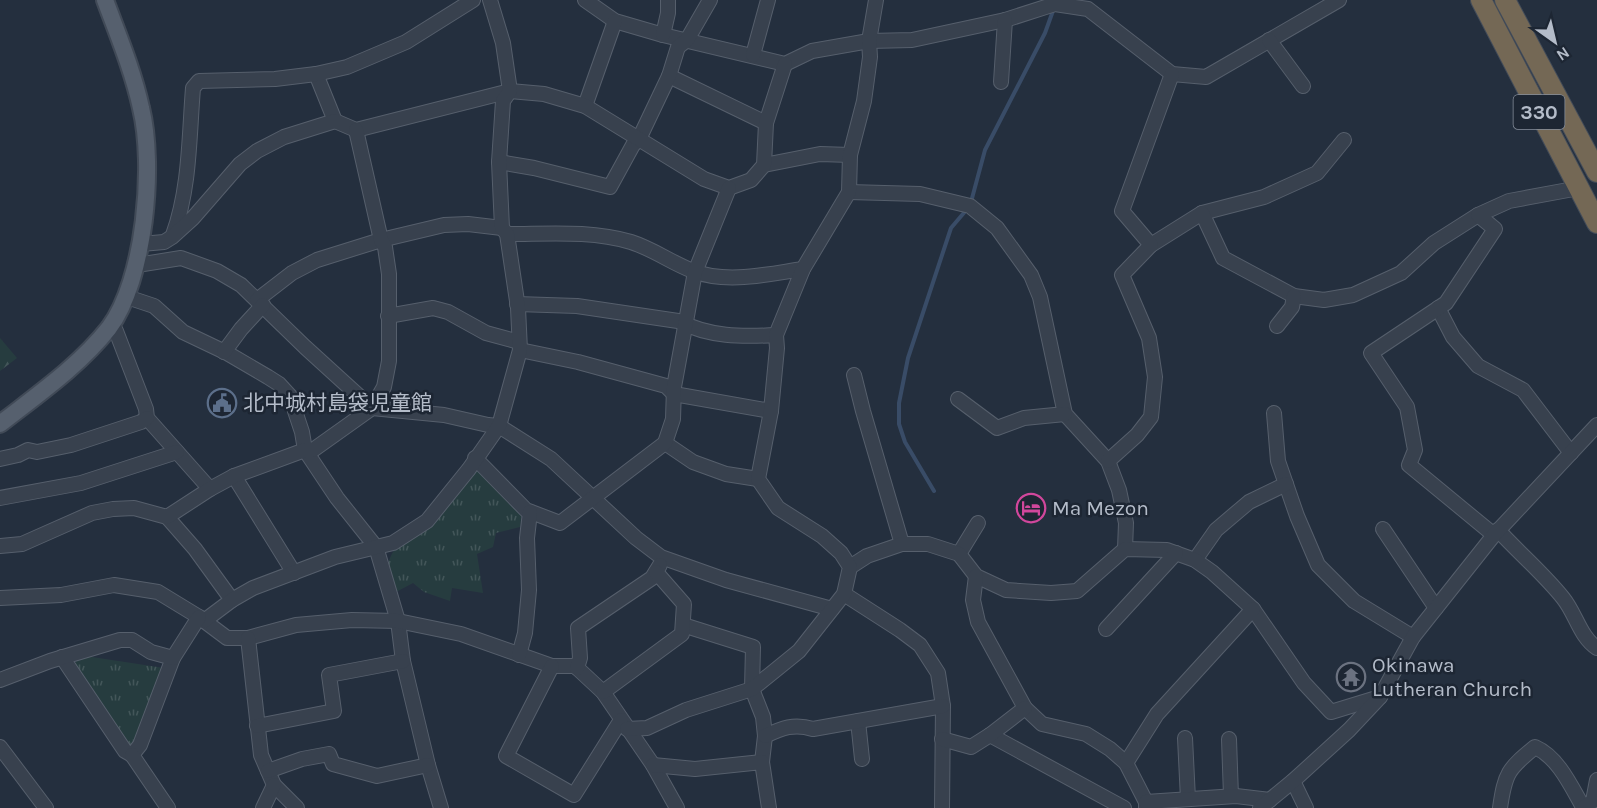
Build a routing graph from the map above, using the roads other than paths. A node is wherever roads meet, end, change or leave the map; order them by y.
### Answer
1 (105, 0) edge
2 (473, 0) edge
3 (490, 0) edge
4 (585, 0) edge
5 (668, 0) edge
6 (710, 0) edge
7 (768, 0) edge
8 (876, 0) edge
9 (1339, 0) edge
10 (1481, 0) edge
11 (1504, 0) edge
12 (1091, 5) edge
13 (1005, 20) junction
14 (615, 21) junction
15 (663, 35) junction
16 (687, 40) junction
17 (1269, 40) junction
18 (869, 41) junction
19 (753, 55) junction
20 (785, 64) junction
21 (316, 74) junction
22 (1172, 74) junction
23 (669, 76) junction
24 (1001, 82) dead end
25 (1303, 86) dead end
26 (510, 91) junction
27 (585, 106) junction
28 (335, 121) junction
29 (766, 123) junction
30 (356, 130) junction
31 (639, 139) junction
32 (1344, 140) dead end
33 (850, 155) junction
34 (499, 162) junction
35 (764, 165) junction
36 (1597, 172) edge
37 (729, 188) junction
38 (1578, 188) junction
39 (849, 192) junction
40 (1202, 213) junction
41 (1478, 215) junction
42 (1597, 223) edge
43 (504, 231) junction
44 (172, 237) junction
45 (381, 240) junction
46 (141, 244) junction
47 (1151, 245) junction
48 (137, 265) junction
49 (803, 269) junction
50 (695, 272) junction
51 (1294, 296) junction
52 (127, 297) junction
53 (260, 302) junction
54 (517, 304) junction
55 (1438, 308) junction
56 (388, 316) junction
57 (685, 325) junction
58 (110, 326) junction
59 (1277, 326) dead end
60 (776, 335) junction
61 (519, 346) junction
62 (224, 351) junction
63 (854, 375) dead end
64 (674, 394) junction
65 (958, 399) dead end
66 (372, 408) junction
67 (771, 411) junction
68 (1275, 413) dead end
69 (1065, 414) junction
70 (147, 418) junction
71 (0, 424) edge
72 (1597, 425) edge
73 (499, 426) junction
74 (665, 443) junction
75 (305, 450) junction
76 (177, 452) junction
77 (1571, 453) junction
78 (475, 458) junction
79 (0, 459) edge
80 (1108, 461) junction
81 (234, 476) junction
82 (758, 479) junction
83 (1286, 484) junction
84 (210, 489) junction
85 (0, 498) edge
86 (592, 498) junction
87 (530, 512) junction
88 (167, 517) junction
89 (978, 524) dead end
90 (1383, 529) dead end
91 (1496, 533) junction
92 (902, 544) junction
93 (0, 546) edge
94 (376, 547) junction
95 (1125, 549) junction
96 (1176, 553) junction
97 (959, 554) junction
98 (664, 558) junction
99 (1195, 560) junction
100 (850, 567) junction
101 (656, 572) junction
102 (294, 573) junction
103 (976, 576) junction
104 (844, 594) junction
105 (0, 598) edge
106 (232, 600) junction
107 (1436, 608) junction
108 (832, 609) junction
109 (1253, 609) junction
110 (202, 619) junction
111 (398, 621) junction
112 (683, 625) junction
113 (1106, 629) dead end
114 (1413, 637) junction
115 (248, 638) junction
116 (1597, 648) edge
117 (519, 655) junction
118 (62, 657) junction
119 (173, 658) junction
120 (403, 661) junction
121 (552, 666) junction
122 (577, 668) junction
123 (0, 680) edge
124 (752, 689) junction
125 (603, 692) junction
126 (1380, 697) junction
127 (943, 706) junction
128 (1025, 708) junction
129 (858, 721) junction
130 (624, 724) junction
131 (257, 726) junction
132 (990, 735) junction
133 (765, 736) junction
134 (1185, 738) dead end
135 (942, 739) junction
136 (1229, 739) dead end
137 (0, 747) edge
138 (132, 755) junction
139 (862, 759) dead end
140 (762, 762) junction
141 (1126, 763) junction
142 (428, 765) junction
143 (653, 765) junction
144 (268, 771) junction
145 (1597, 780) edge
146 (1293, 781) junction
147 (274, 785) junction
148 (1231, 796) junction
149 (1188, 799) junction
150 (1265, 804) edge
151 (1146, 805) edge
152 (46, 808) edge
153 (168, 808) edge
154 (263, 808) edge
155 (297, 808) edge
156 (441, 808) edge
157 (677, 808) edge
158 (769, 808) edge
159 (942, 808) edge
160 (1124, 808) edge
161 (1306, 808) edge
162 (1500, 808) edge
163 (1583, 808) edge

1 - 46 main road
2 - 21 street
3 - 26 street
4 - 14 street
5 - 15 street
6 - 16 street
7 - 19 street
8 - 18 street
9 - 17 street
10 - 38 highway, 330
11 - 36 highway, 330
12 - 13 street
12 - 22 street
13 - 18 street
13 - 24 street
14 - 15 street
14 - 27 street
15 - 16 street
16 - 19 street
16 - 23 street
17 - 22 street
17 - 25 street
18 - 20 street
18 - 33 street
19 - 20 street
20 - 29 street
21 - 28 street
21 - 44 street
22 - 47 street
23 - 29 street
23 - 31 street
26 - 27 street
26 - 30 street
26 - 34 street
27 - 31 street
28 - 30 street
28 - 44 street
29 - 35 street
30 - 45 street
31 - 34 street
31 - 37 street
32 - 40 street
33 - 35 street
33 - 39 street
34 - 43 street
35 - 37 street
37 - 50 street
38 - 41 street
38 - 42 highway, 330
39 - 49 street
39 - 69 street
40 - 47 street
40 - 51 street
41 - 51 street
41 - 55 street
43 - 45 street
43 - 50 street
43 - 54 street
44 - 46 street
45 - 53 street
45 - 56 street
46 - 48 main road
47 - 80 street
48 - 52 main road
48 - 53 street
49 - 50 street
49 - 60 street
50 - 57 street
51 - 59 street
52 - 58 main road
52 - 62 street
53 - 62 street
53 - 66 street
54 - 57 street
54 - 61 street
55 - 77 street
55 - 91 street
56 - 61 street
56 - 66 street
57 - 60 street
57 - 64 street
58 - 70 street
58 - 71 main road
60 - 67 street
61 - 64 street
61 - 73 street
62 - 75 street
63 - 92 street
64 - 67 street
64 - 74 street
65 - 69 street
66 - 73 street
66 - 75 street
67 - 82 street
68 - 83 street
69 - 80 street
70 - 76 street
70 - 79 street
72 - 77 street
73 - 78 street
73 - 86 street
74 - 82 street
74 - 86 street
75 - 81 street
75 - 94 street
76 - 84 street
76 - 85 street
77 - 91 street
78 - 87 street
78 - 94 street
80 - 95 street
81 - 84 street
81 - 102 street
82 - 100 street
83 - 99 street
83 - 114 street
84 - 88 street
86 - 87 street
86 - 98 street
87 - 117 street
88 - 93 street
88 - 106 street
89 - 97 street
90 - 107 street
91 - 107 street
91 - 116 street
92 - 97 street
92 - 100 street
94 - 102 street
94 - 111 street
95 - 96 street
95 - 103 street
96 - 99 street
96 - 113 street
97 - 103 street
98 - 101 street
98 - 108 street
99 - 109 street
100 - 104 street
101 - 112 street
101 - 122 street
102 - 106 street
103 - 128 street
104 - 108 street
104 - 127 street
105 - 110 street
106 - 110 street
107 - 114 street
108 - 124 street
109 - 126 street
109 - 141 street
110 - 115 street
110 - 119 street
111 - 115 street
111 - 117 street
111 - 120 street
112 - 124 street
112 - 125 street
114 - 126 street
115 - 131 street
117 - 121 street
118 - 119 street
118 - 123 street
118 - 138 street
119 - 138 street
120 - 131 street
120 - 142 street
121 - 122 street
121 - 130 street
122 - 125 street
124 - 130 street
124 - 133 street
125 - 130 street
126 - 146 street
127 - 129 street
127 - 135 street
128 - 132 street
128 - 141 street
129 - 133 street
129 - 139 street
130 - 143 street
131 - 144 street
132 - 135 street
132 - 160 street
133 - 140 street
134 - 149 street
135 - 159 street
136 - 148 street
137 - 152 street
138 - 153 street
140 - 143 street
140 - 158 street
141 - 151 street
142 - 144 street
142 - 156 street
143 - 157 street
144 - 147 street
145 - 163 street
146 - 150 street
146 - 161 street
147 - 154 street
147 - 155 street
148 - 149 street
148 - 150 street
149 - 151 street
162 - 163 street

